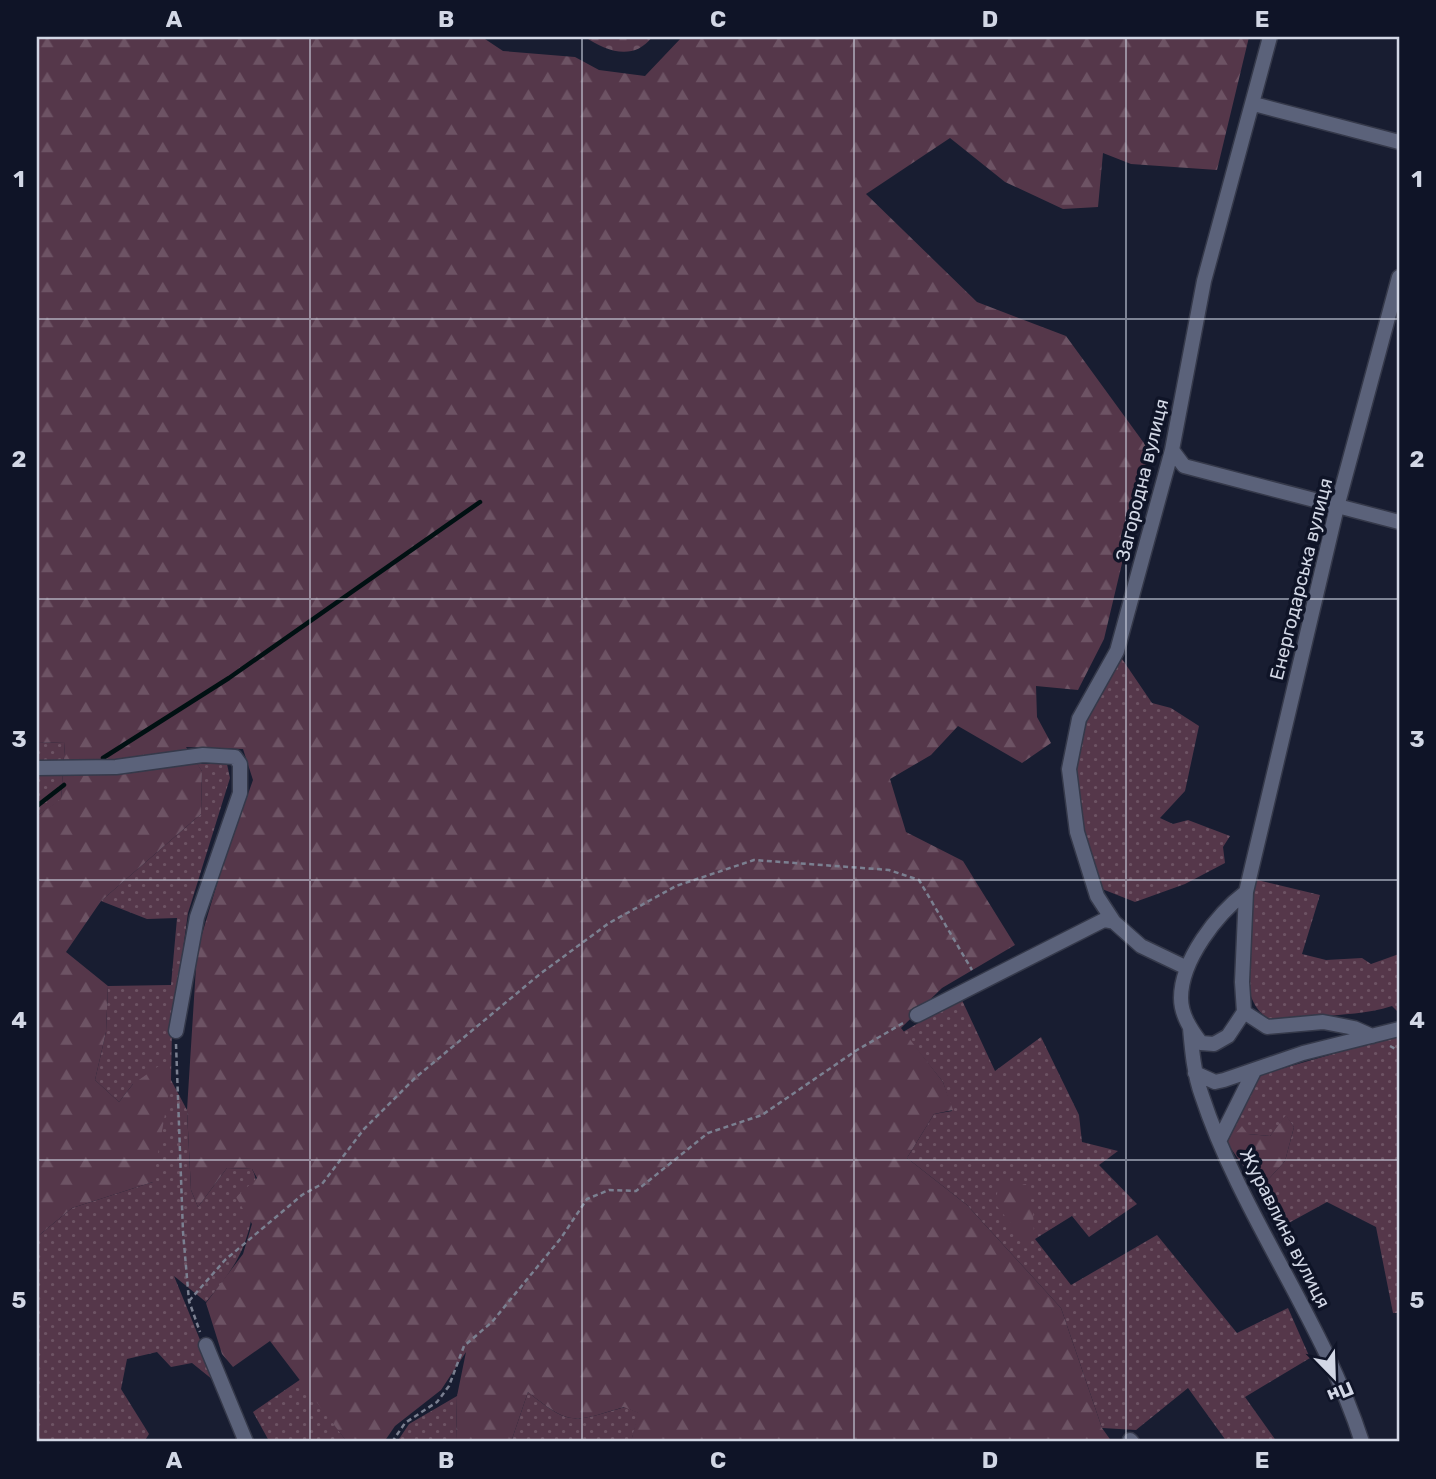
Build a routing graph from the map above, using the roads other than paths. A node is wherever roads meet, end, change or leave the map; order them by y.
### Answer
1 (1270, 37) edge
2 (1254, 104) junction
3 (1399, 142) edge
4 (1399, 277) edge
5 (1172, 450) junction
6 (1337, 508) junction
7 (1399, 522) edge
8 (37, 768) edge
9 (1246, 892) junction
10 (1114, 922) junction
11 (1187, 968) junction
12 (1244, 1012) junction
13 (917, 1015) road end
14 (1189, 1027) junction
15 (1399, 1030) edge
16 (176, 1031) road end
17 (1372, 1036) junction
18 (1254, 1071) junction
19 (1195, 1073) junction
20 (1219, 1141) junction
21 (206, 1345) road end
22 (1358, 1440) edge
23 (246, 1442) edge

1 - 2 street, Загородна вулиця
2 - 3 street
2 - 5 street, Загородна вулиця
4 - 6 street, Енергодарська вулиця
5 - 6 street
5 - 10 street, Загородна вулиця
6 - 7 street
6 - 9 street, Енергодарська вулиця
8 - 16 street
9 - 11 street
9 - 12 street, Енергодарська вулиця
10 - 11 street, Загородна вулиця
10 - 13 street
11 - 14 street, Журавлина вулиця
12 - 14 street
12 - 17 street
14 - 19 street, Журавлина вулиця
15 - 17 street
17 - 18 street
18 - 19 street
18 - 20 street
19 - 20 street, Журавлина вулиця
20 - 22 street, Журавлина вулиця
21 - 23 street

